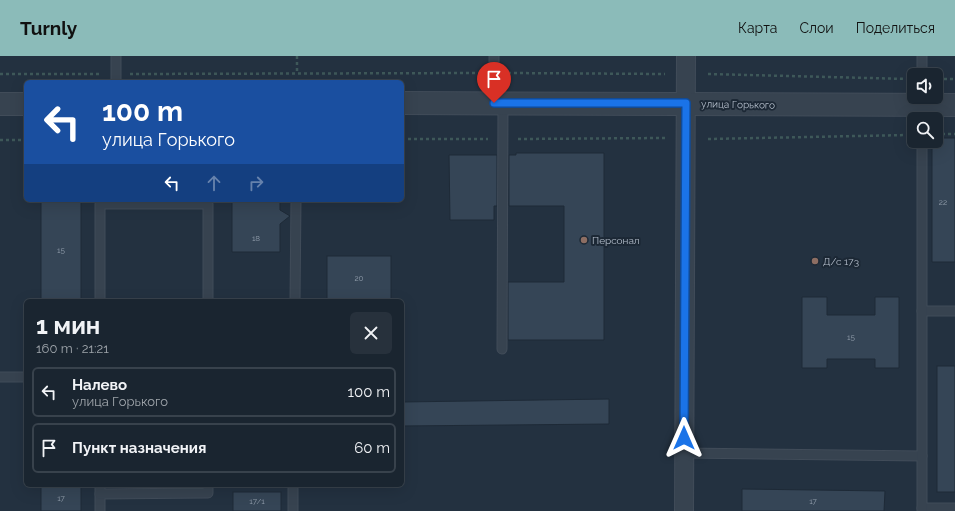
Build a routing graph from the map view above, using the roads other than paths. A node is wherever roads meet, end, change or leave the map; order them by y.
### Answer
1 (116, 56) edge
2 (494, 56) edge
3 (686, 56) edge
4 (922, 56) edge
5 (922, 68) edge
6 (116, 78) edge
7 (404, 103) edge
8 (498, 103) junction
9 (686, 103) junction
10 (0, 104) edge
11 (24, 104) edge
12 (955, 105) edge
13 (922, 107) edge
14 (922, 148) edge
15 (115, 202) edge
16 (296, 202) edge
17 (100, 299) edge
18 (208, 299) edge
19 (295, 299) edge
20 (922, 311) junction
21 (955, 311) edge
22 (502, 349) dead end
23 (0, 377) edge
24 (24, 377) edge
25 (684, 453) junction
26 (922, 456) junction
27 (208, 487) edge
28 (294, 487) edge
29 (100, 489) edge
30 (955, 508) edge
31 (922, 510) edge
32 (100, 511) edge
33 (293, 511) edge
34 (684, 511) edge

1 - 6 lane
2 - 8 lane
3 - 9 street
4 - 5 lane
7 - 8 street, улица Горького
8 - 9 street, улица Горького
8 - 22 lane
9 - 13 street, улица Горького
9 - 25 street
10 - 11 street
12 - 13 street, улица Горького
14 - 20 lane
15 - 17 lane
15 - 18 lane
16 - 19 lane
20 - 21 lane
20 - 26 lane
23 - 24 lane
25 - 26 lane
25 - 34 street
26 - 31 lane
27 - 29 lane
28 - 33 lane
29 - 32 lane
30 - 31 lane

